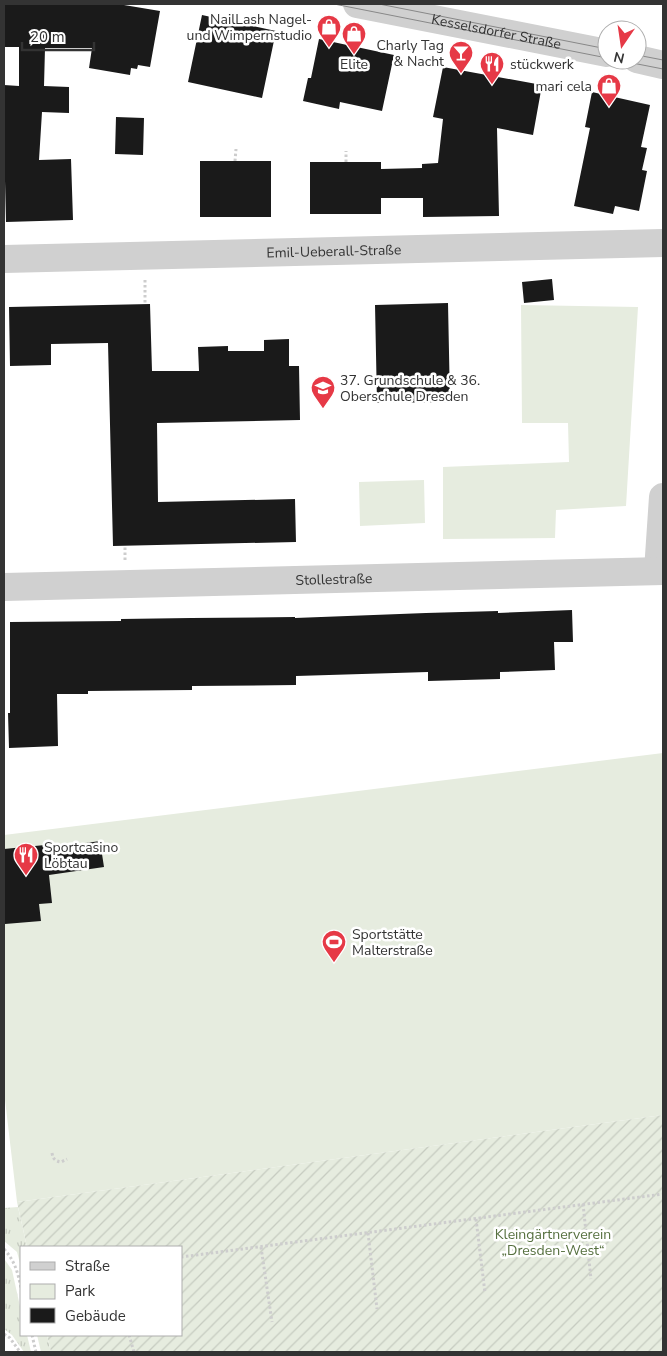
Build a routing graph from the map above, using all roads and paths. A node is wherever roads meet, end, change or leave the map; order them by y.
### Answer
1 (357, 4) edge
2 (597, 51) edge
3 (647, 61) edge
4 (663, 64) edge
5 (236, 149) dead end
6 (346, 151) dead end
7 (235, 161) dead end
8 (346, 162) dead end
9 (663, 243) edge
10 (4, 259) edge
11 (663, 497) edge
12 (661, 571) edge
13 (4, 587) edge
14 (52, 1153) dead end
15 (67, 1160) dead end
16 (663, 1194) edge
17 (583, 1204) junction
18 (476, 1219) junction
19 (368, 1233) junction
20 (261, 1247) junction
21 (4, 1250) edge
22 (182, 1257) edge
23 (591, 1279) dead end
24 (20, 1283) edge
25 (485, 1293) dead end
26 (377, 1308) dead end
27 (272, 1322) dead end
28 (4, 1334) edge
29 (32, 1336) edge
30 (129, 1336) edge
31 (20, 1352) edge
32 (36, 1352) edge
33 (134, 1352) edge

1 - 2 street, Kesselsdorfer Straße
3 - 4 street
5 - 7 path
6 - 8 path
9 - 10 street, Emil-Ueberall-Straße
11 - 12 street
12 - 13 street, Stollestraße
14 - 15 path
16 - 17 path
17 - 18 path
17 - 23 path
18 - 19 path
18 - 25 path
19 - 20 path
19 - 26 path
20 - 22 path
20 - 27 path
21 - 24 path
28 - 31 path
29 - 32 path
30 - 33 path

